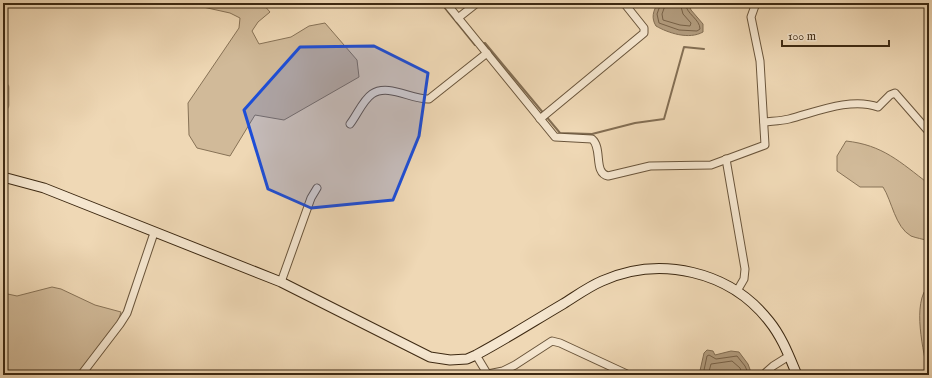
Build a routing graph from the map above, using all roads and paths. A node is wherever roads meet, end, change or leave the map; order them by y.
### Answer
1 (446, 3) edge
2 (477, 3) edge
3 (624, 3) edge
4 (756, 3) edge
5 (458, 18) junction
6 (487, 53) junction
7 (540, 119) junction
8 (764, 122) junction
9 (350, 124) dead end
10 (929, 132) edge
11 (726, 159) junction
12 (3, 177) edge
13 (317, 188) dead end
14 (154, 233) junction
15 (281, 282) junction
16 (736, 291) junction
17 (476, 355) junction
18 (789, 356) junction
19 (488, 374) edge
20 (81, 375) edge
21 (629, 375) edge
22 (763, 375) edge
23 (797, 375) edge

1 - 5 street
2 - 5 street
3 - 7 street
4 - 8 street
5 - 6 street
6 - 7 street
6 - 9 street
7 - 11 street
8 - 10 street
8 - 11 street
11 - 16 street
12 - 14 street
13 - 15 street
14 - 15 street
14 - 20 street
15 - 17 street
16 - 17 street
16 - 18 street
17 - 19 street
18 - 22 street
18 - 23 street
19 - 21 street

